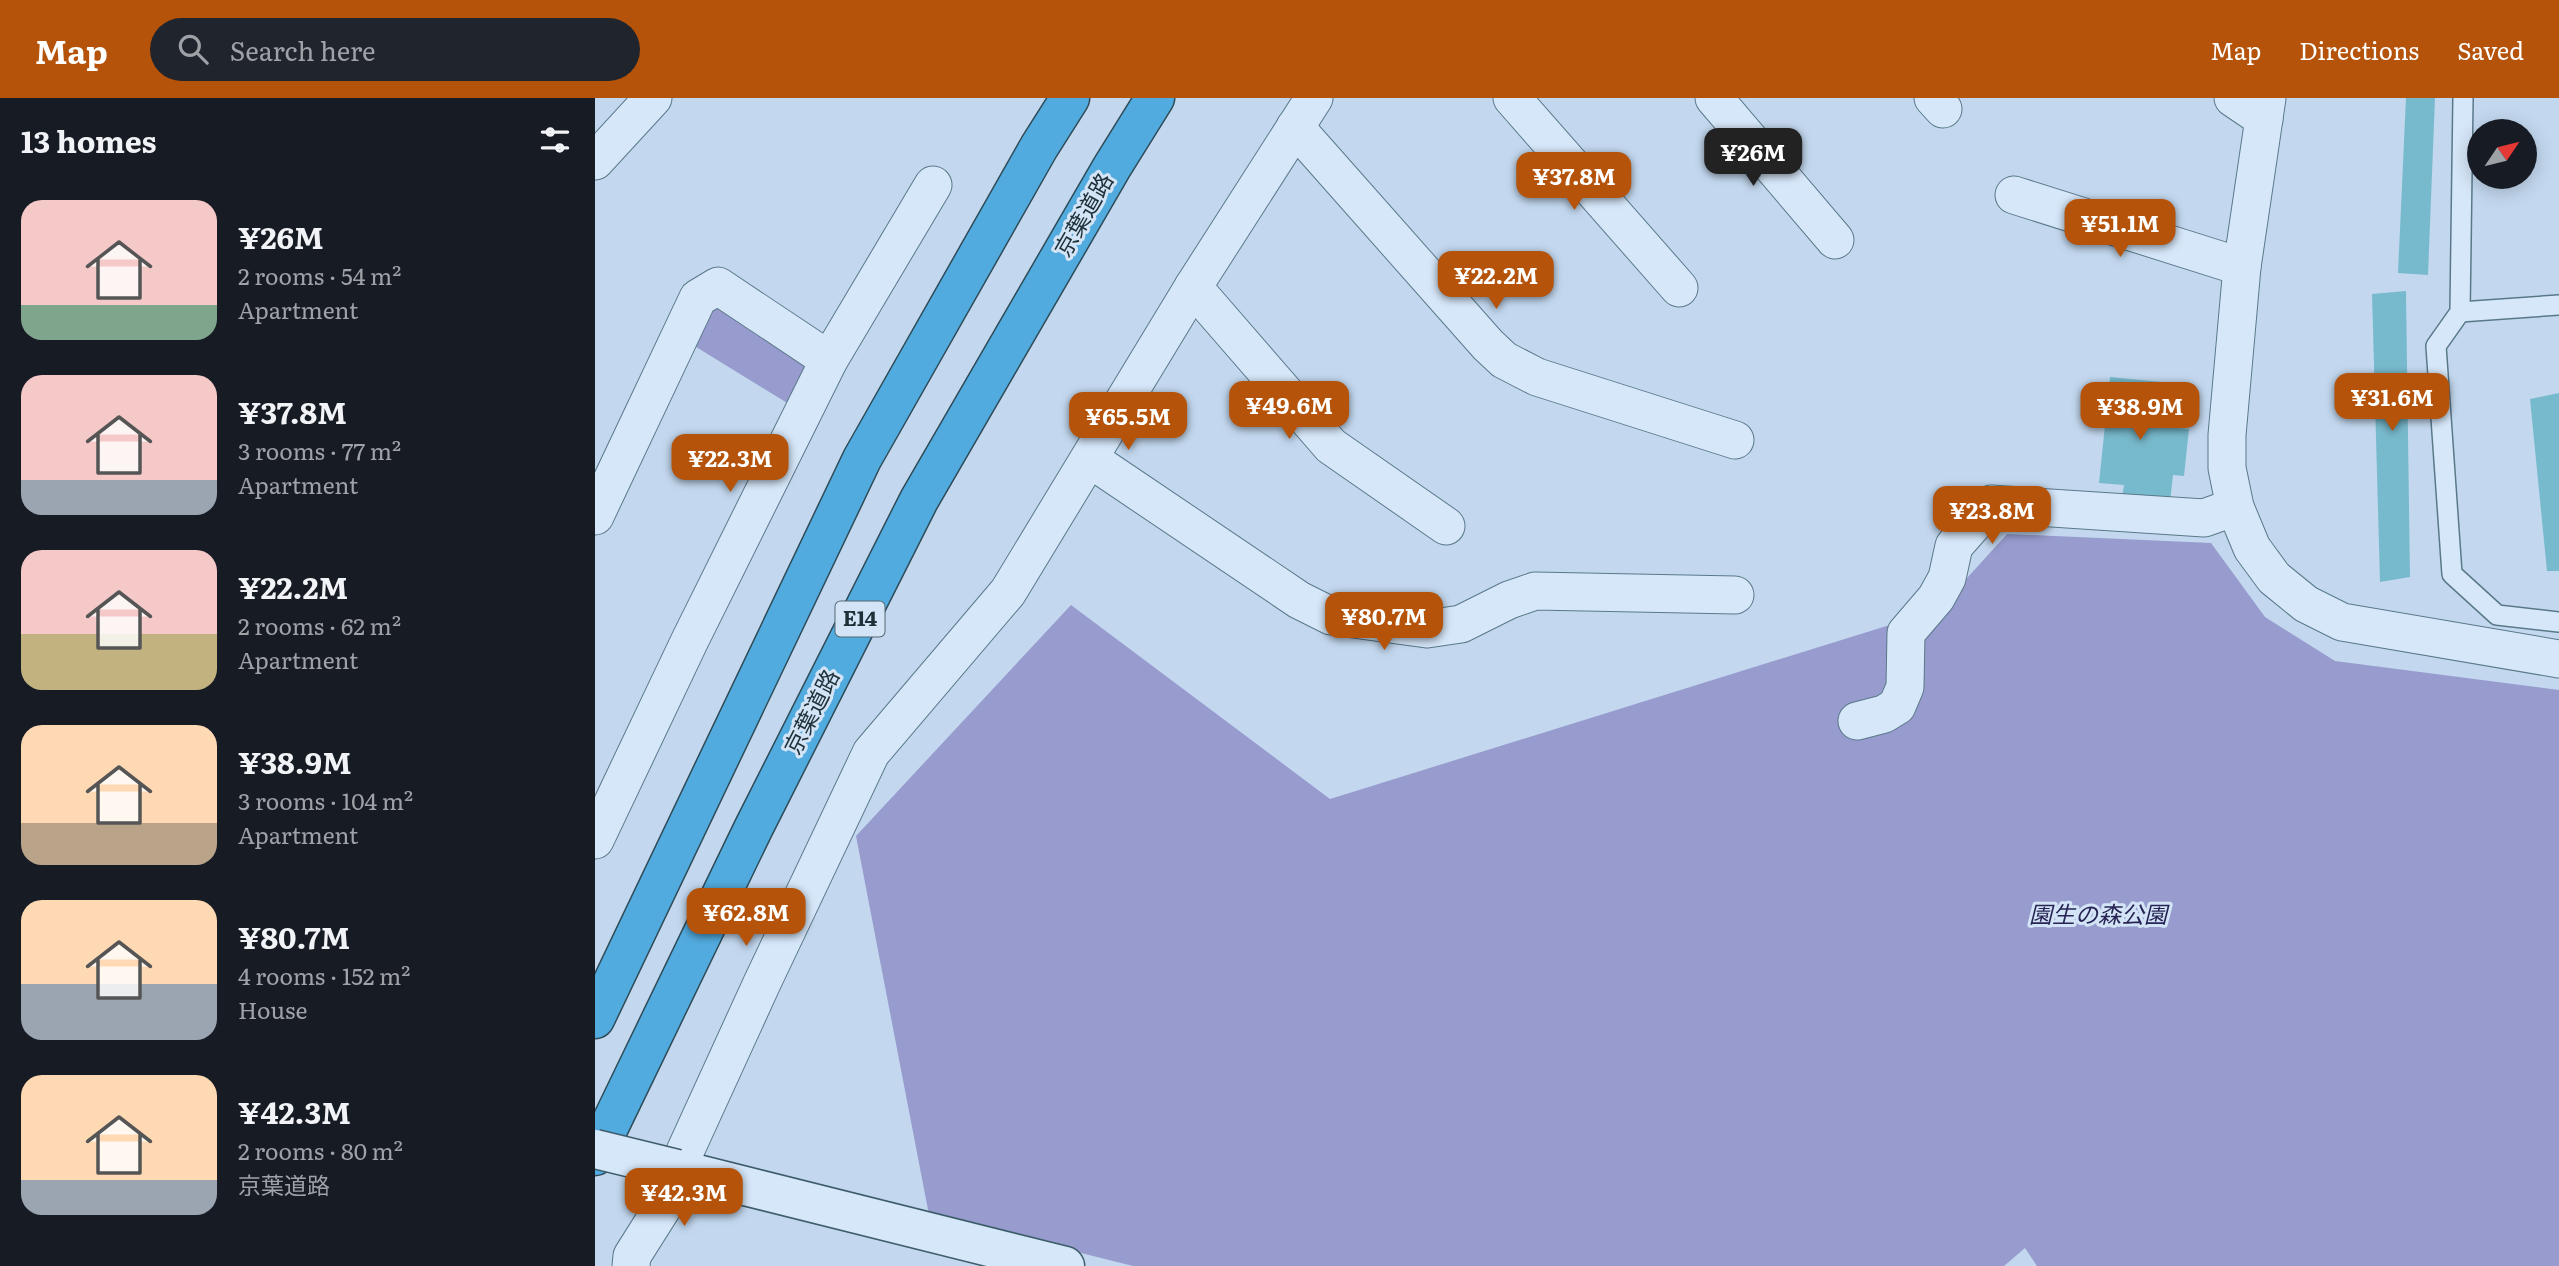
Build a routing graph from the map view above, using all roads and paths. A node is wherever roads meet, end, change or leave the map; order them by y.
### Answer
1 (653, 98) edge
2 (1070, 98) edge
3 (1156, 98) edge
4 (1512, 98) edge
5 (1714, 98) edge
6 (2233, 98) edge
7 (2463, 98) edge
8 (2266, 109) edge
9 (1304, 112) edge
10 (595, 161) edge
11 (933, 185) dead end
12 (2014, 195) dead end
13 (1835, 240) dead end
14 (2242, 267) junction
15 (1193, 287) junction
16 (1679, 288) dead end
17 (2559, 305) edge
18 (2460, 312) junction
19 (829, 360) junction
20 (1735, 440) dead end
21 (1090, 459) junction
22 (2235, 507) junction
23 (595, 516) edge
24 (1446, 526) dead end
25 (1735, 595) dead end
26 (2559, 622) edge
27 (2559, 659) edge
28 (1857, 721) dead end
29 (595, 840) edge
30 (595, 1019) edge
31 (595, 1149) edge
32 (595, 1156) edge
33 (681, 1171) junction
34 (631, 1266) edge
35 (1065, 1266) edge

1 - 10 street
2 - 30 highway
3 - 32 highway, 京葉道路 / E14
4 - 16 street
5 - 13 street
6 - 8 street
7 - 18 lane
8 - 14 street
9 - 15 street
9 - 20 street
11 - 19 street
12 - 14 street
14 - 22 street
15 - 21 street
15 - 24 street
17 - 18 lane
18 - 26 lane
19 - 23 street
19 - 29 street
21 - 25 street
21 - 33 street
22 - 27 street
22 - 28 street
31 - 33 street, bridge
33 - 34 street
33 - 35 street

